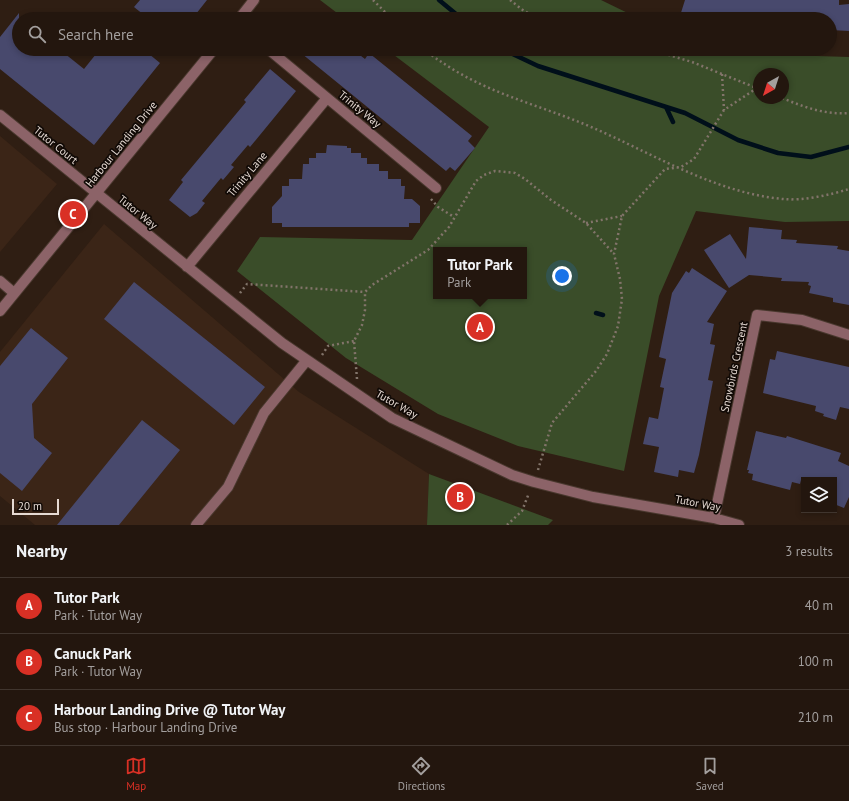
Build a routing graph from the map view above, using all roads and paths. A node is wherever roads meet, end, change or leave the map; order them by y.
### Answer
1 (254, 0) edge
2 (373, 0) edge
3 (510, 0) edge
4 (245, 12) edge
5 (385, 12) edge
6 (528, 12) edge
7 (208, 56) edge
8 (276, 56) edge
9 (432, 56) edge
10 (672, 56) edge
11 (722, 74) junction
12 (753, 86) edge
13 (753, 91) edge
14 (327, 98) junction
15 (789, 100) edge
16 (724, 110) junction
17 (849, 114) edge
18 (0, 115) edge
19 (680, 167) junction
20 (436, 188) dead end
21 (849, 189) edge
22 (96, 194) junction
23 (438, 207) dead end
24 (622, 216) junction
25 (454, 217) junction
26 (586, 222) junction
27 (614, 254) junction
28 (186, 266) junction
29 (0, 281) edge
30 (365, 292) junction
31 (14, 293) junction
32 (232, 303) junction
33 (0, 311) edge
34 (849, 335) edge
35 (354, 341) junction
36 (311, 363) junction
37 (357, 394) junction
38 (542, 462) dead end
39 (524, 507) dead end
40 (714, 518) junction
41 (196, 525) edge
42 (507, 525) edge
43 (739, 525) edge

1 - 4 street
2 - 5 path
3 - 6 path
7 - 22 street, Harbour Landing Drive
8 - 14 street, Trinity Way
9 - 19 path
10 - 11 path
11 - 12 path
11 - 16 path
13 - 16 path
14 - 20 street, Trinity Way
14 - 28 street, Trinity Lane
15 - 17 path
16 - 19 path
18 - 22 street, Tutor Court
19 - 21 path
19 - 24 path
22 - 28 street, Tutor Way
22 - 31 street, Harbour Landing Drive
23 - 25 path
24 - 26 path
24 - 27 path
25 - 26 path
25 - 30 path
26 - 27 path
27 - 38 path
28 - 32 street, Tutor Way
29 - 31 street
30 - 32 path
30 - 35 path
31 - 33 street, Harbour Landing Drive
32 - 36 street, Tutor Way
34 - 40 street, Snowbirds Crescent
35 - 36 path
35 - 37 path
36 - 37 street, Tutor Way
36 - 41 street
37 - 40 street, Tutor Way
39 - 42 path
40 - 43 street, Tutor Way

